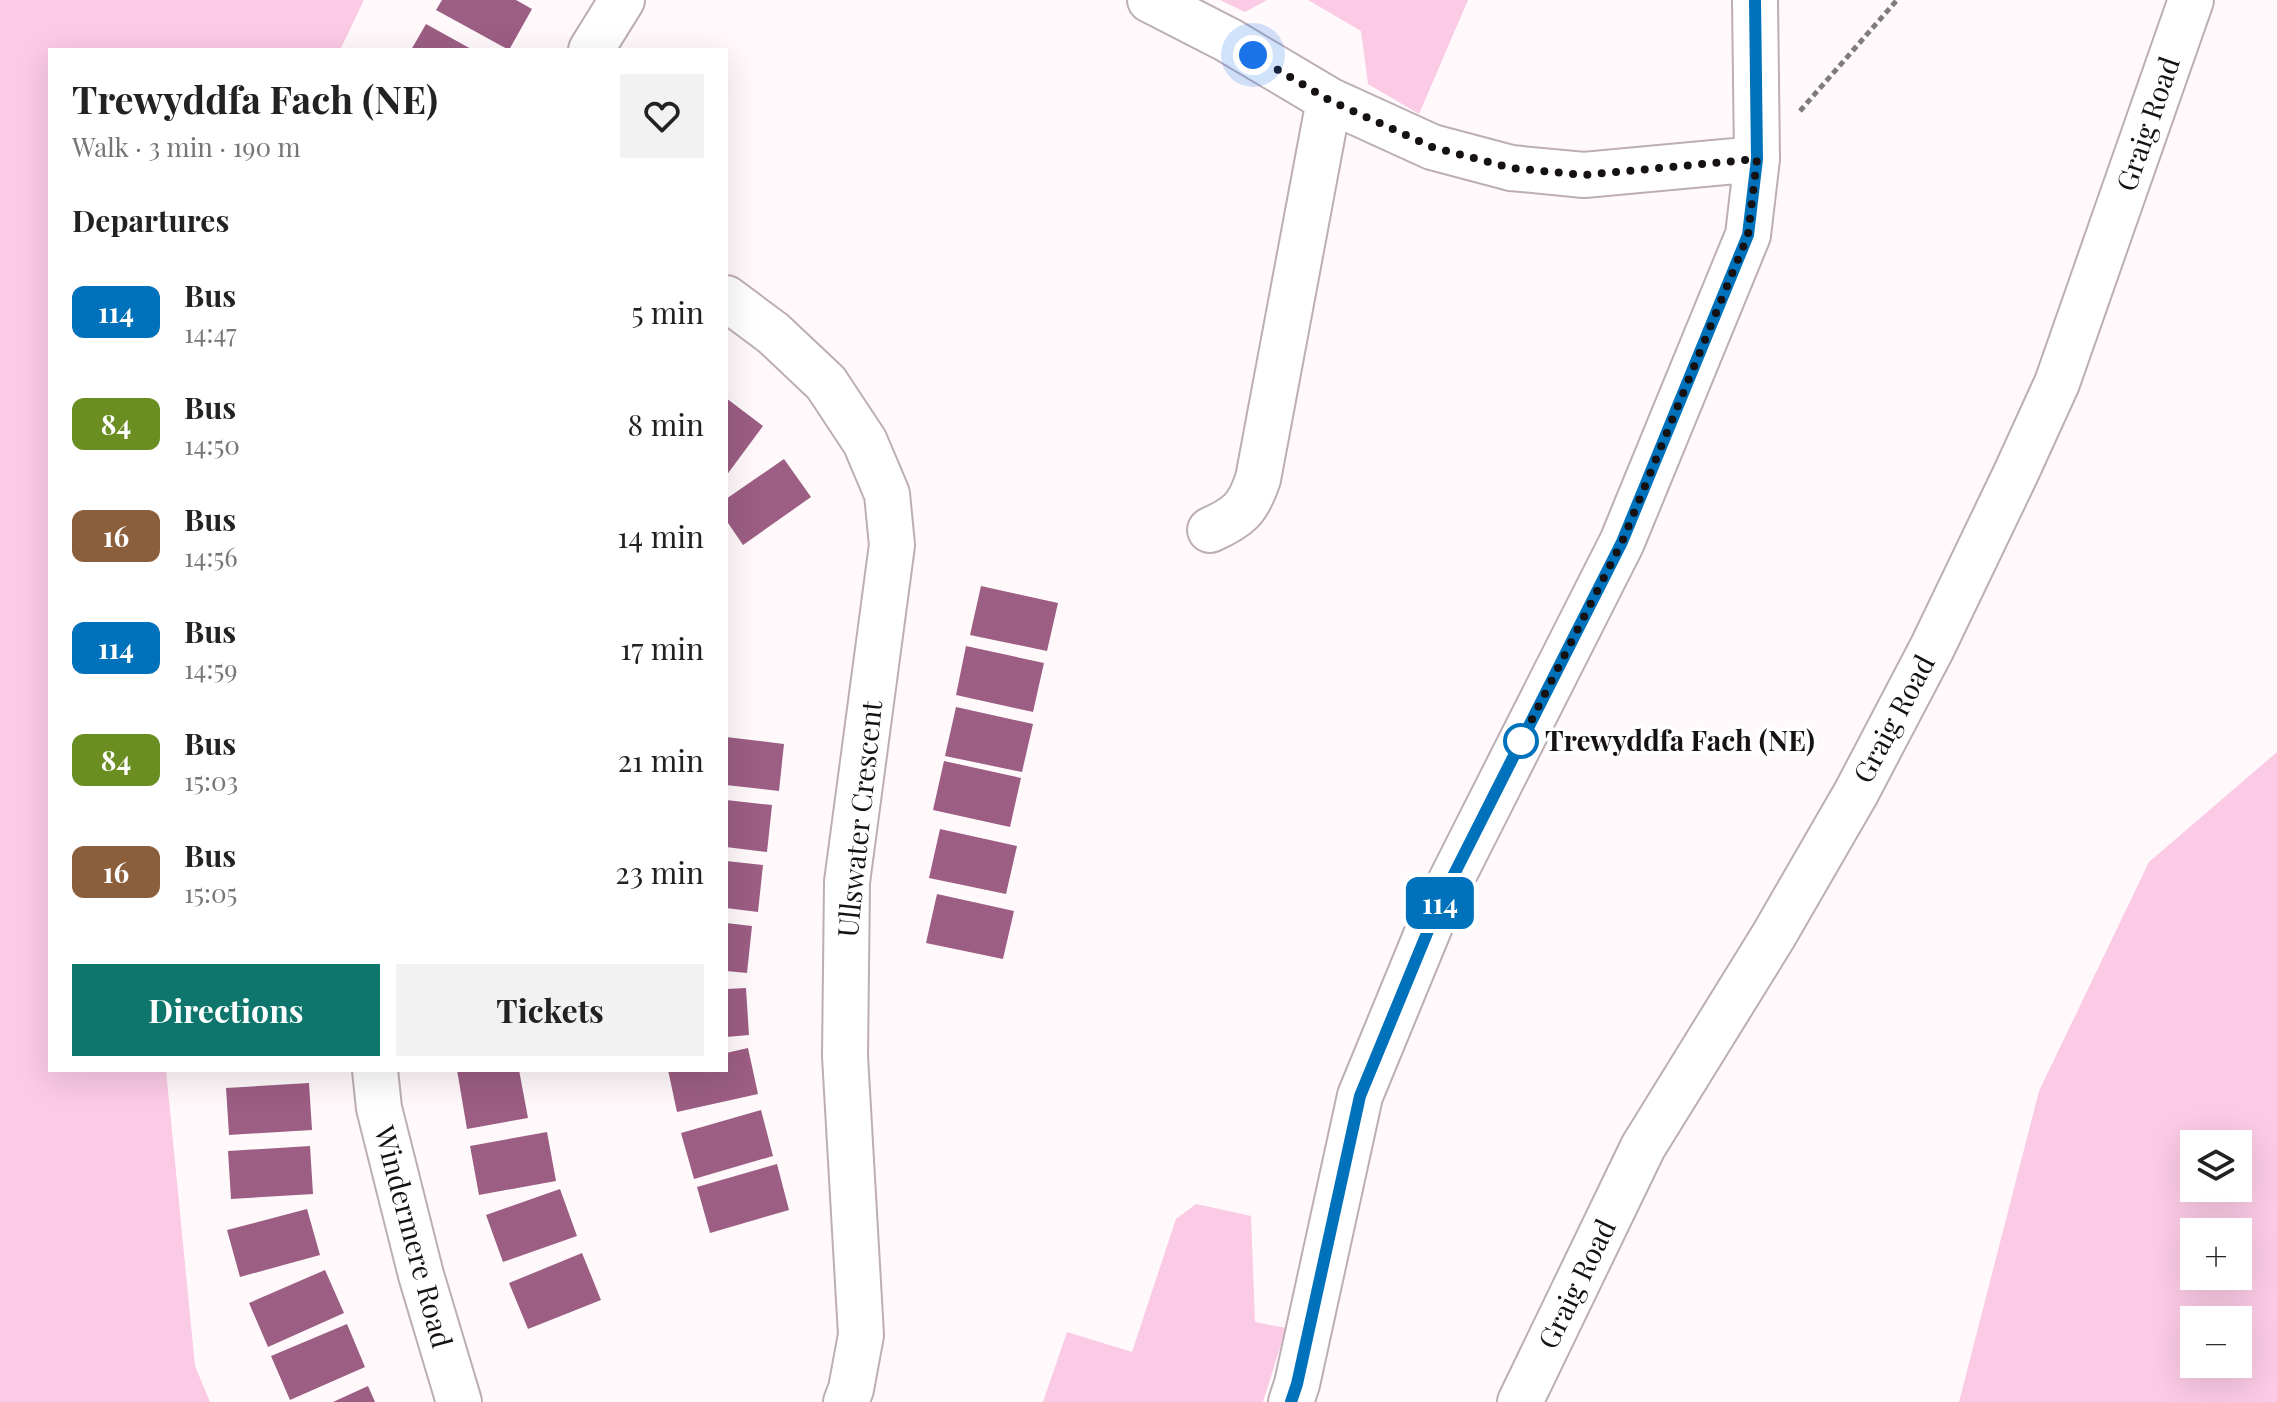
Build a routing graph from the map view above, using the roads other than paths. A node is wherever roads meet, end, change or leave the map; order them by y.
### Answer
1 (622, 0) edge
2 (1150, 0) edge
3 (1755, 0) edge
4 (2191, 0) edge
5 (592, 48) edge
6 (1329, 100) junction
7 (1757, 159) junction
8 (728, 299) edge
9 (1210, 530) dead end
10 (375, 1072) edge
11 (459, 1402) edge
12 (846, 1402) edge
13 (1291, 1402) edge
14 (1520, 1402) edge

1 - 5 street
2 - 6 street
3 - 7 street
4 - 14 street, Graig Road
6 - 7 street
6 - 9 street
7 - 13 street
8 - 12 street, Ullswater Crescent
10 - 11 street, Windermere Road

